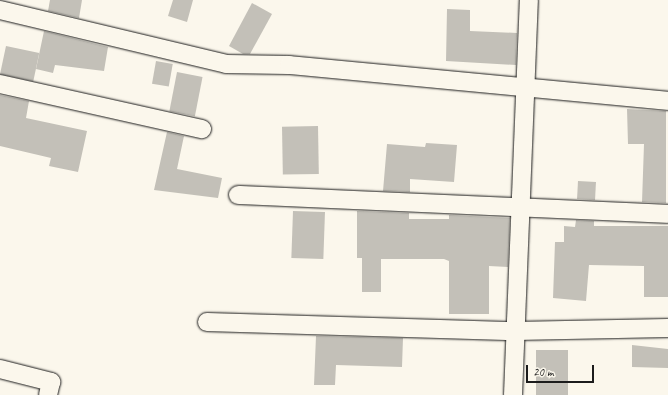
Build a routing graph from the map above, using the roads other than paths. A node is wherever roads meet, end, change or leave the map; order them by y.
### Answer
1 (529, 0) edge
2 (0, 10) edge
3 (0, 84) edge
4 (525, 90) junction
5 (668, 101) edge
6 (202, 130) dead end
7 (238, 195) dead end
8 (520, 205) junction
9 (668, 214) edge
10 (207, 322) dead end
11 (668, 328) edge
12 (515, 331) junction
13 (0, 369) edge
14 (48, 395) edge
15 (513, 395) edge

1 - 4 street
2 - 4 street
3 - 6 street
4 - 5 street
4 - 8 street
7 - 8 street
8 - 9 street
8 - 12 street
10 - 12 street
11 - 12 street
12 - 15 street
13 - 14 street

